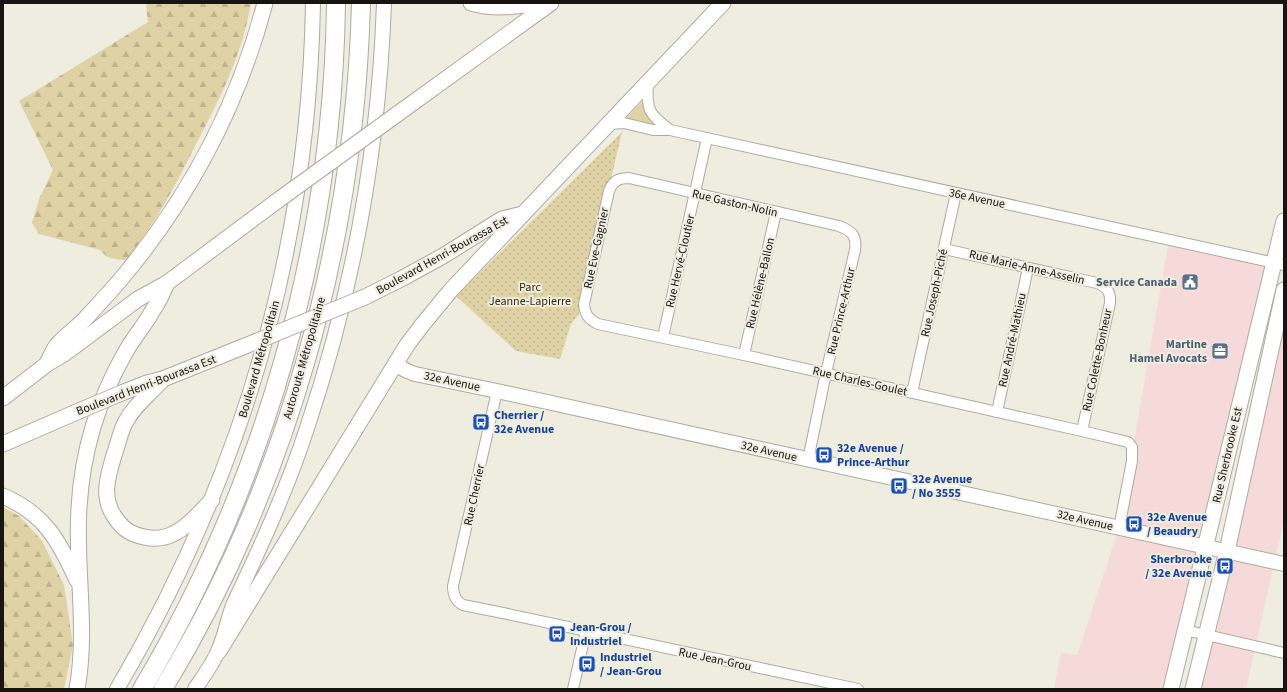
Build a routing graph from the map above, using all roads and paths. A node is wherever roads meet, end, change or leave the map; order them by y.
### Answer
1 (265, 3) edge
2 (313, 3) edge
3 (336, 3) edge
4 (361, 3) edge
5 (384, 3) edge
6 (471, 3) edge
7 (542, 3) edge
8 (551, 3) edge
9 (724, 3) edge
10 (648, 83) junction
11 (608, 124) junction
12 (670, 130) junction
13 (707, 138) junction
14 (616, 180) joint
15 (956, 193) junction
16 (695, 194) junction
17 (776, 212) junction
18 (523, 214) junction
19 (1284, 221) edge
20 (853, 234) joint
21 (944, 248) junction
22 (1279, 264) edge
23 (1028, 268) junction
24 (167, 283) junction
25 (1108, 290) joint
26 (1284, 290) edge
27 (587, 317) joint
28 (663, 337) junction
29 (744, 355) junction
30 (47, 364) junction
31 (395, 364) junction
32 (826, 373) junction
33 (163, 380) junction
34 (497, 391) junction
35 (912, 393) junction
36 (3, 398) edge
37 (997, 412) junction
38 (1082, 431) junction
39 (3, 444) edge
40 (808, 460) junction
41 (3, 496) edge
42 (212, 500) junction
43 (1118, 528) junction
44 (1206, 546) junction
45 (1227, 551) junction
46 (1284, 564) edge
47 (79, 585) junction
48 (456, 599) joint
49 (1185, 630) junction
50 (586, 631) junction
51 (1206, 635) junction
52 (219, 651) junction
53 (1284, 654) edge
54 (77, 689) edge
55 (117, 689) edge
56 (142, 689) edge
57 (163, 689) edge
58 (195, 689) edge
59 (573, 689) edge
60 (858, 689) edge
61 (1171, 689) edge
62 (1193, 689) edge

1 - 30 main road
2 - 42 main road, Boulevard Métropolitain
3 - 56 highway, Autoroute Métropolitaine
4 - 57 highway, Autoroute Métropolitaine
5 - 52 main road
6 - 7 main road
8 - 24 main road, bridge
9 - 10 main road, Boulevard Henri-Bourassa Est
10 - 11 main road, Boulevard Henri-Bourassa Est
10 - 12 street, 36e Avenue
11 - 12 street, 36e Avenue
11 - 18 main road, Boulevard Henri-Bourassa Est
12 - 13 street, 36e Avenue
13 - 15 street, 36e Avenue
13 - 16 street, Rue Hervé-Cloutier
14 - 16 street, Rue Gaston-Nolin
14 - 27 street, Rue Eve-Gagnier
15 - 21 street, Rue Joseph-Piché
15 - 22 street, 36e Avenue
16 - 17 street, Rue Gaston-Nolin
16 - 28 street, Rue Hervé-Cloutier
17 - 20 street, Rue Gaston-Nolin
17 - 29 street, Rue Hélène-Ballon
18 - 31 main road
18 - 33 main road, Boulevard Henri-Bourassa Est, bridge
19 - 22 main road, Rue Sherbrooke Est
20 - 32 street, Rue Prince-Arthur
21 - 23 street, Rue Marie-Anne-Asselin
21 - 35 street, Rue Joseph-Piché
22 - 44 main road, Rue Sherbrooke Est
23 - 25 street, Rue Marie-Anne-Asselin
23 - 37 street, Rue André-Mathieu
24 - 30 main road
24 - 47 main road
25 - 38 street, Rue Colette-Bonheur
26 - 45 main road, Rue Sherbrooke Est
27 - 28 street, Rue Charles-Goulet
28 - 29 street, Rue Charles-Goulet
29 - 32 street, Rue Charles-Goulet
30 - 36 main road
31 - 34 main road, 32e Avenue
31 - 52 main road
32 - 35 street, Rue Charles-Goulet
32 - 40 street, Rue Prince-Arthur
33 - 39 main road, Boulevard Henri-Bourassa Est, bridge
33 - 42 main road
34 - 40 main road, 32e Avenue
34 - 48 street, Rue Cherrier
35 - 37 street, Rue Charles-Goulet
37 - 38 street, Rue Charles-Goulet
38 - 43 street, Rue Charles-Goulet
40 - 43 main road, 32e Avenue
41 - 47 main road
42 - 55 main road, Boulevard Métropolitain
43 - 44 main road, 32e Avenue
44 - 45 main road, 32e Avenue
44 - 49 main road, Rue Sherbrooke Est
45 - 46 main road, 32e Avenue
45 - 51 main road, Rue Sherbrooke Est
47 - 54 main road
48 - 50 street, Rue Jean-Grou
49 - 51 street
49 - 61 main road, Rue Sherbrooke Est
50 - 59 street
50 - 60 street, Rue Jean-Grou
51 - 53 street
51 - 62 main road, Rue Sherbrooke Est
52 - 58 main road

